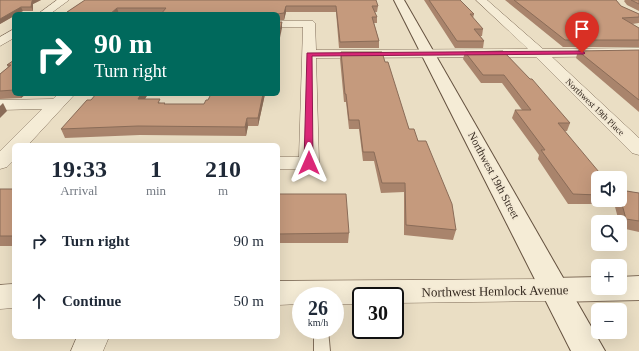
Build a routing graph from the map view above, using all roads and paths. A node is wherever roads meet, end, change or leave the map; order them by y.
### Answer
1 (64, 0) edge
2 (399, 0) edge
3 (481, 0) edge
4 (46, 12) edge
5 (280, 24) edge
6 (12, 34) edge
7 (0, 42) edge
8 (639, 52) edge
9 (540, 53) junction
10 (309, 54) junction
11 (429, 54) junction
12 (62, 99) edge
13 (0, 105) edge
14 (19, 143) edge
15 (639, 149) edge
16 (12, 150) edge
17 (280, 163) edge
18 (0, 164) edge
19 (12, 164) edge
20 (639, 288) edge
21 (554, 290) junction
22 (280, 293) edge
23 (292, 293) edge
24 (344, 294) edge
25 (12, 296) edge
26 (0, 297) edge
27 (93, 339) edge
28 (321, 339) edge
29 (87, 351) edge
30 (322, 351) edge
31 (588, 351) edge

1 - 4 street
2 - 11 main road, Northwest 19th Street
3 - 9 street, Northwest 19th Place
5 - 10 street
6 - 7 street
8 - 9 street
9 - 11 street
9 - 15 street, Northwest 19th Place
10 - 11 street
10 - 17 street
11 - 21 main road, Northwest 19th Street
12 - 13 street
12 - 14 street
16 - 18 street
18 - 19 street
20 - 21 main road, Northwest Hemlock Avenue
21 - 24 street, Northwest Hemlock Avenue
21 - 31 main road, Northwest 19th Street
22 - 23 street, Northwest Hemlock Avenue
25 - 26 street
27 - 29 street
28 - 30 lane

